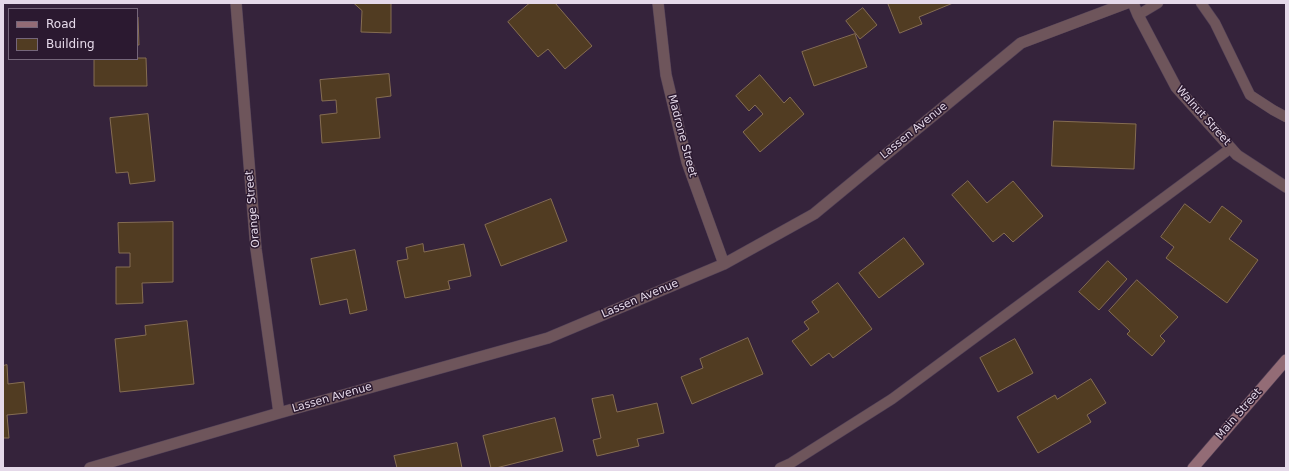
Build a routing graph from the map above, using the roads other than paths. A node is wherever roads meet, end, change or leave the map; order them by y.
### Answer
1 (236, 3) edge
2 (658, 3) edge
3 (1126, 3) edge
4 (1133, 3) edge
5 (1158, 3) edge
6 (1201, 3) edge
7 (1138, 15) junction
8 (1286, 117) edge
9 (1231, 148) junction
10 (1286, 187) edge
11 (724, 264) junction
12 (1286, 360) edge
13 (279, 413) junction
14 (90, 468) edge
15 (780, 468) edge
16 (1192, 468) edge

1 - 13 street, Orange Street
2 - 11 street, Madrone Street
3 - 11 street, Lassen Avenue
4 - 7 street, Walnut Street
5 - 7 lane
6 - 8 lane
7 - 9 street, Walnut Street
9 - 10 street, Walnut Street
9 - 15 lane
11 - 13 street, Lassen Avenue
12 - 16 main road, Main Street
13 - 14 street, Lassen Avenue

